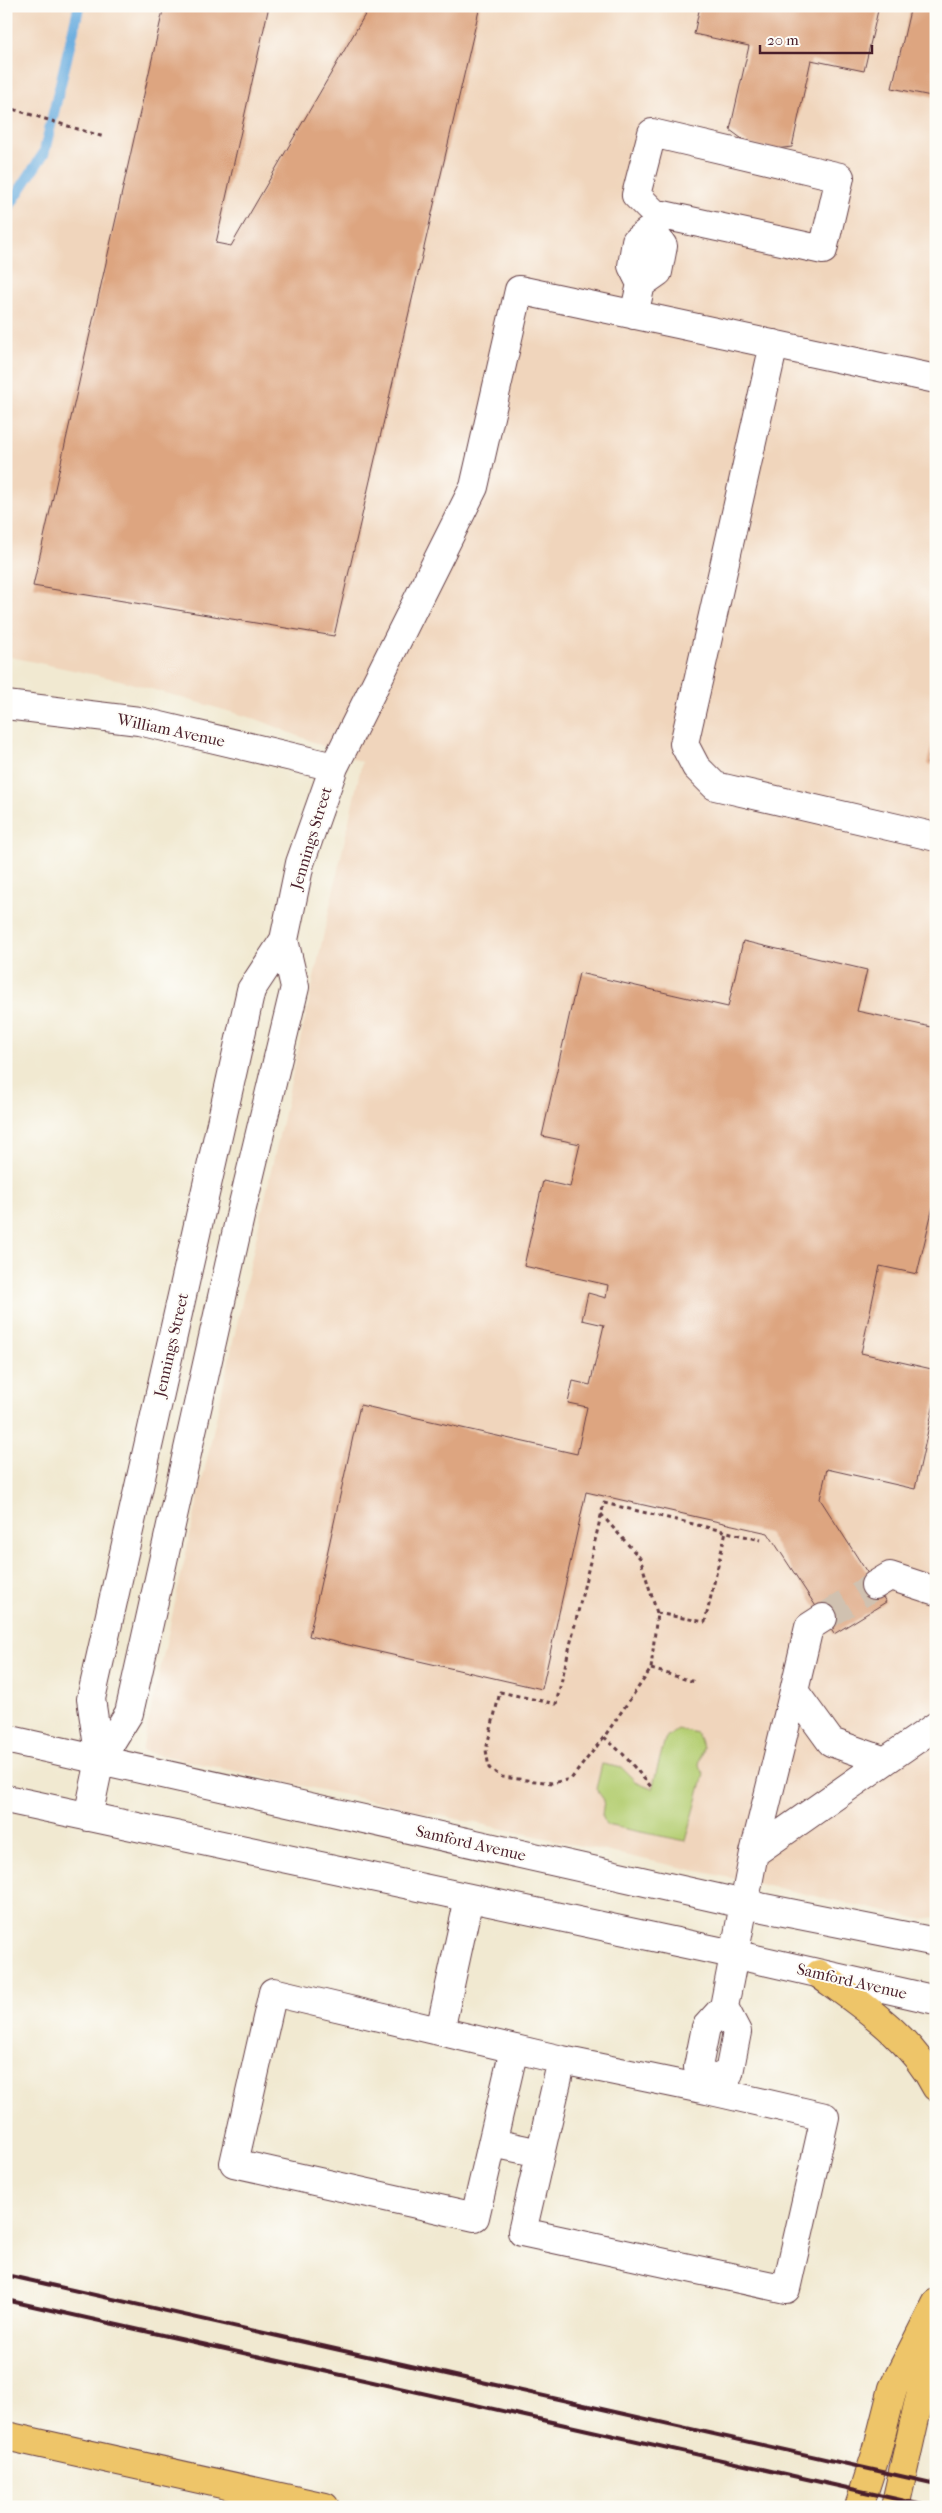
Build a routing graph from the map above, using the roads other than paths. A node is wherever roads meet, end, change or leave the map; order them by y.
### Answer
1 (653, 221) junction
2 (634, 315) junction
3 (774, 344) junction
4 (936, 379) edge
5 (6, 705) edge
6 (334, 766) junction
7 (936, 837) edge
8 (284, 940) junction
9 (204, 1200) junction
10 (241, 1212) junction
11 (875, 1585) tunnel mouth
12 (936, 1591) edge
13 (823, 1618) tunnel mouth
14 (794, 1691) junction
15 (936, 1726) edge
16 (6, 1739) edge
17 (100, 1760) junction
18 (885, 1761) junction
19 (6, 1799) edge
20 (88, 1817) junction
21 (754, 1853) junction
22 (469, 1898) junction
23 (744, 1904) junction
24 (936, 1942) edge
25 (733, 1954) junction
26 (819, 1974) junction
27 (936, 2000) edge
28 (440, 2031) junction
29 (514, 2049) junction
30 (562, 2060) junction
31 (708, 2086) junction
32 (936, 2087) edge
33 (492, 2143) junction
34 (540, 2153) junction
35 (936, 2302) edge
36 (936, 2325) edge
37 (6, 2436) edge
38 (324, 2507) edge
39 (858, 2507) edge
40 (895, 2507) edge

1 - 1 street
1 - 2 street
2 - 3 street
2 - 6 street, Jennings Street
3 - 4 street
3 - 7 street
5 - 6 street, William Avenue
6 - 8 street, Jennings Street
8 - 9 street, Jennings Street
8 - 10 street, Jennings Street
9 - 10 street
9 - 17 street, Jennings Street
10 - 17 street, Jennings Street
11 - 12 street
13 - 14 street
14 - 18 street
14 - 21 street
15 - 18 street
16 - 17 street, Samford Avenue
17 - 20 street, Jennings Street
17 - 23 street, Samford Avenue
18 - 21 street
19 - 20 street, Samford Avenue
20 - 22 street, Samford Avenue
21 - 23 street
22 - 25 street, Samford Avenue
22 - 28 street
23 - 24 street, Samford Avenue
23 - 25 street
25 - 26 street, Samford Avenue
25 - 31 street
26 - 27 street, Samford Avenue
26 - 32 main road
28 - 29 street
28 - 33 street
29 - 30 street
29 - 33 street
30 - 31 street
30 - 34 street
31 - 34 street
33 - 34 street
35 - 39 main road
36 - 40 main road
37 - 38 main road

